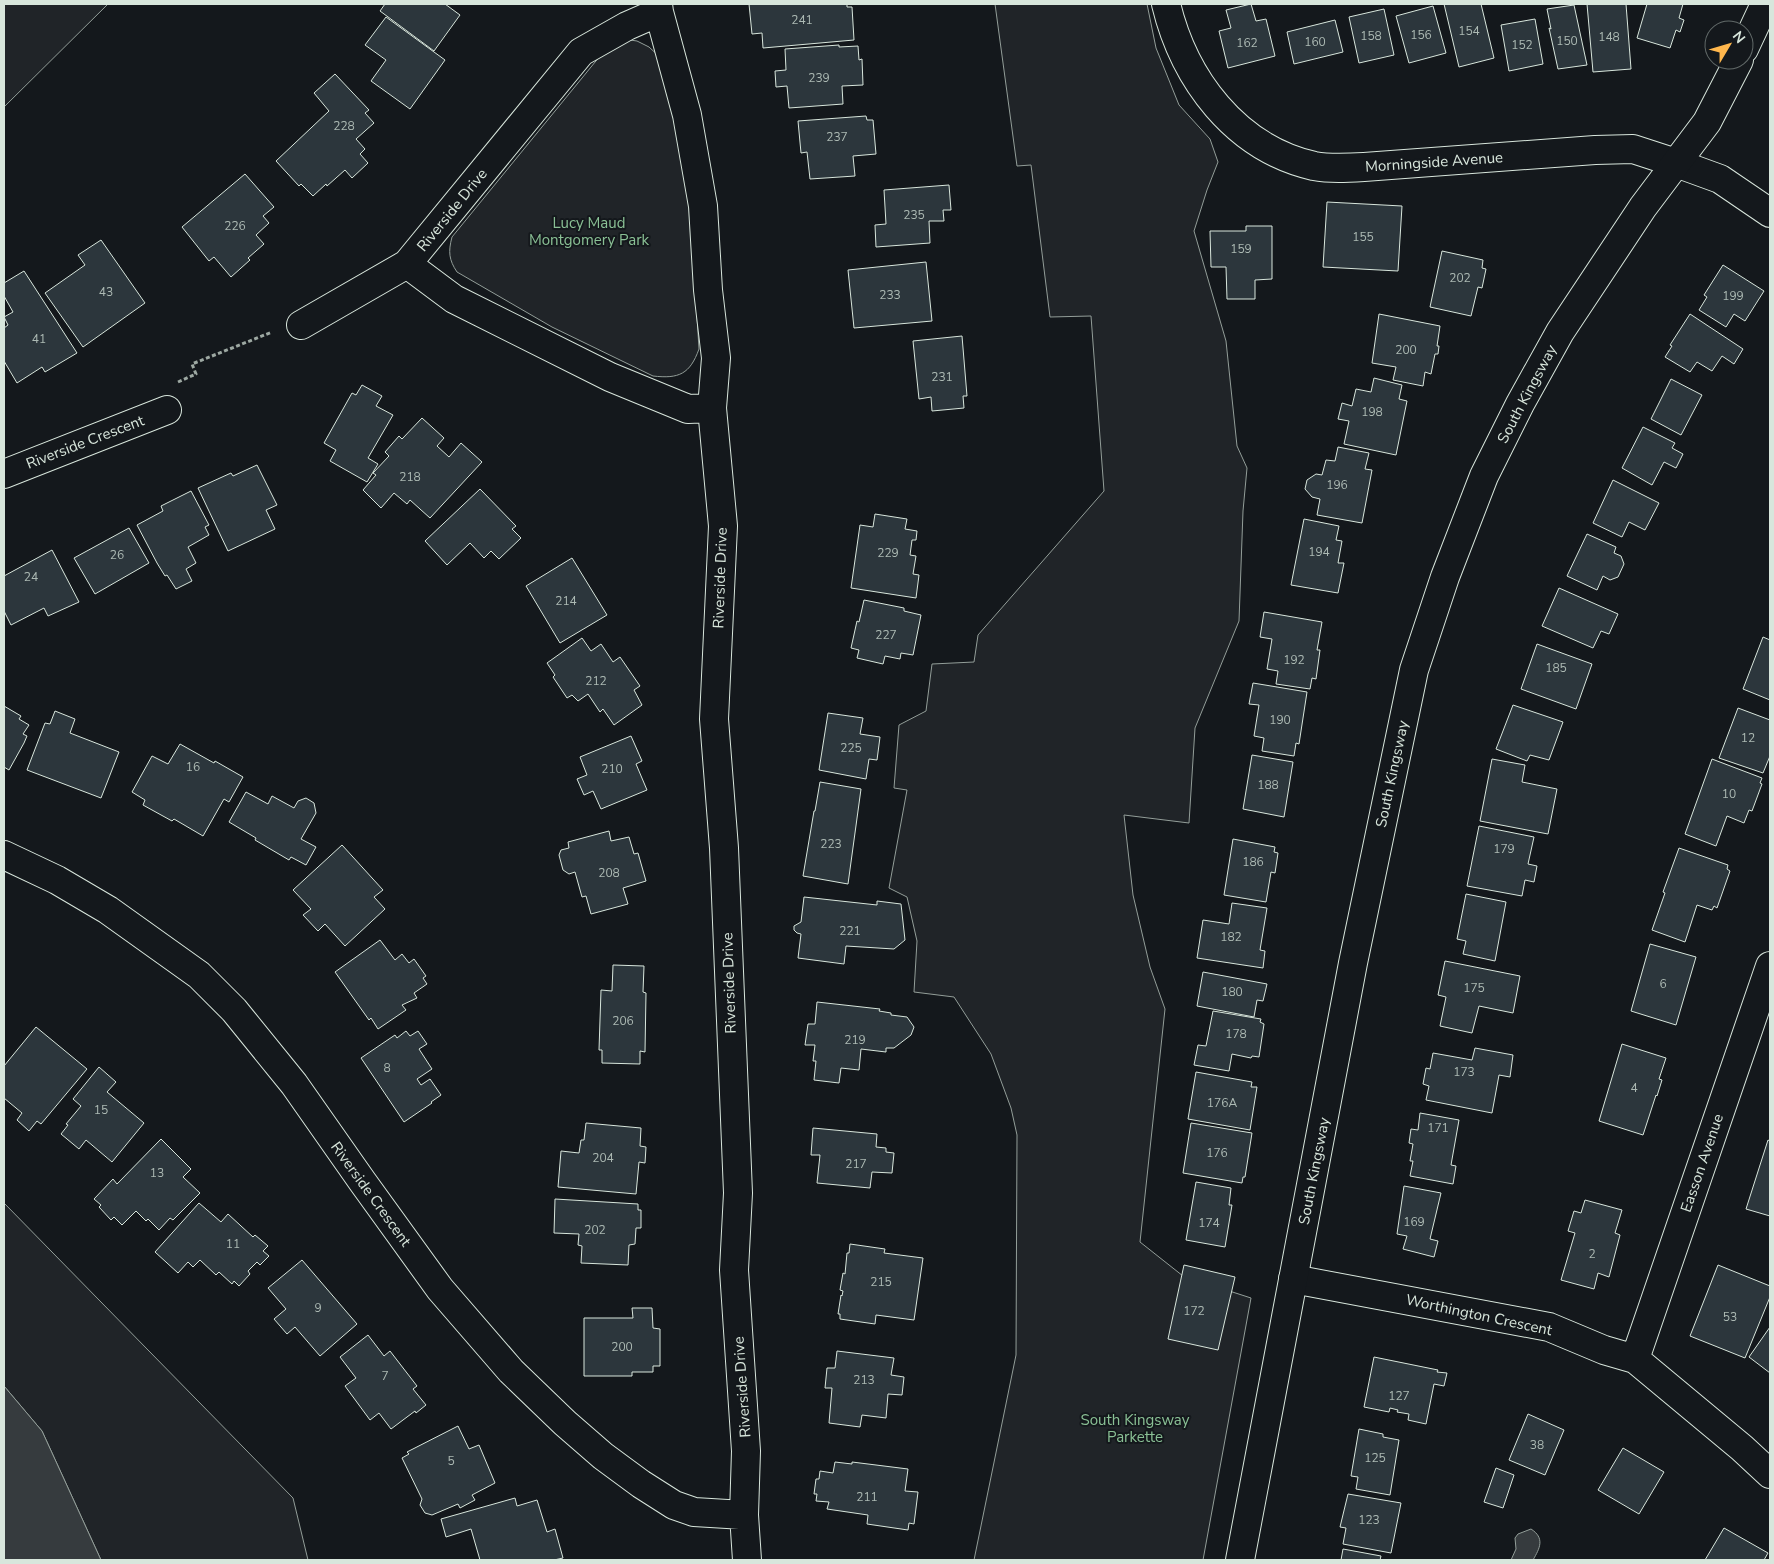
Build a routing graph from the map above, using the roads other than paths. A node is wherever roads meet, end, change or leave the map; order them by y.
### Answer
1 (1166, 4) edge
2 (1765, 4) edge
3 (658, 8) edge
4 (1754, 28) edge
5 (1734, 70) edge
6 (1676, 163) junction
7 (1770, 213) edge
8 (407, 264) junction
9 (302, 325) dead end
10 (712, 408) junction
11 (166, 410) dead end
12 (4, 474) edge
13 (4, 855) edge
14 (1770, 966) edge
15 (1293, 1279) junction
16 (1635, 1360) junction
17 (1770, 1474) edge
18 (744, 1515) junction
19 (746, 1559) edge
20 (1240, 1560) edge

1 - 6 street, Morningside Avenue
2 - 4 street
3 - 8 street, Riverside Drive
3 - 10 street, Riverside Drive
5 - 6 street, South Kingsway
6 - 7 street, Morningside Avenue
6 - 15 street, South Kingsway
8 - 9 street
8 - 10 street, Riverside Drive
10 - 18 street, Riverside Drive
11 - 12 street, Riverside Crescent
13 - 18 street, Riverside Crescent
14 - 16 street, Easson Avenue
15 - 16 street, Worthington Crescent
15 - 20 street, South Kingsway
16 - 17 street, Worthington Crescent
18 - 19 street, Riverside Drive

